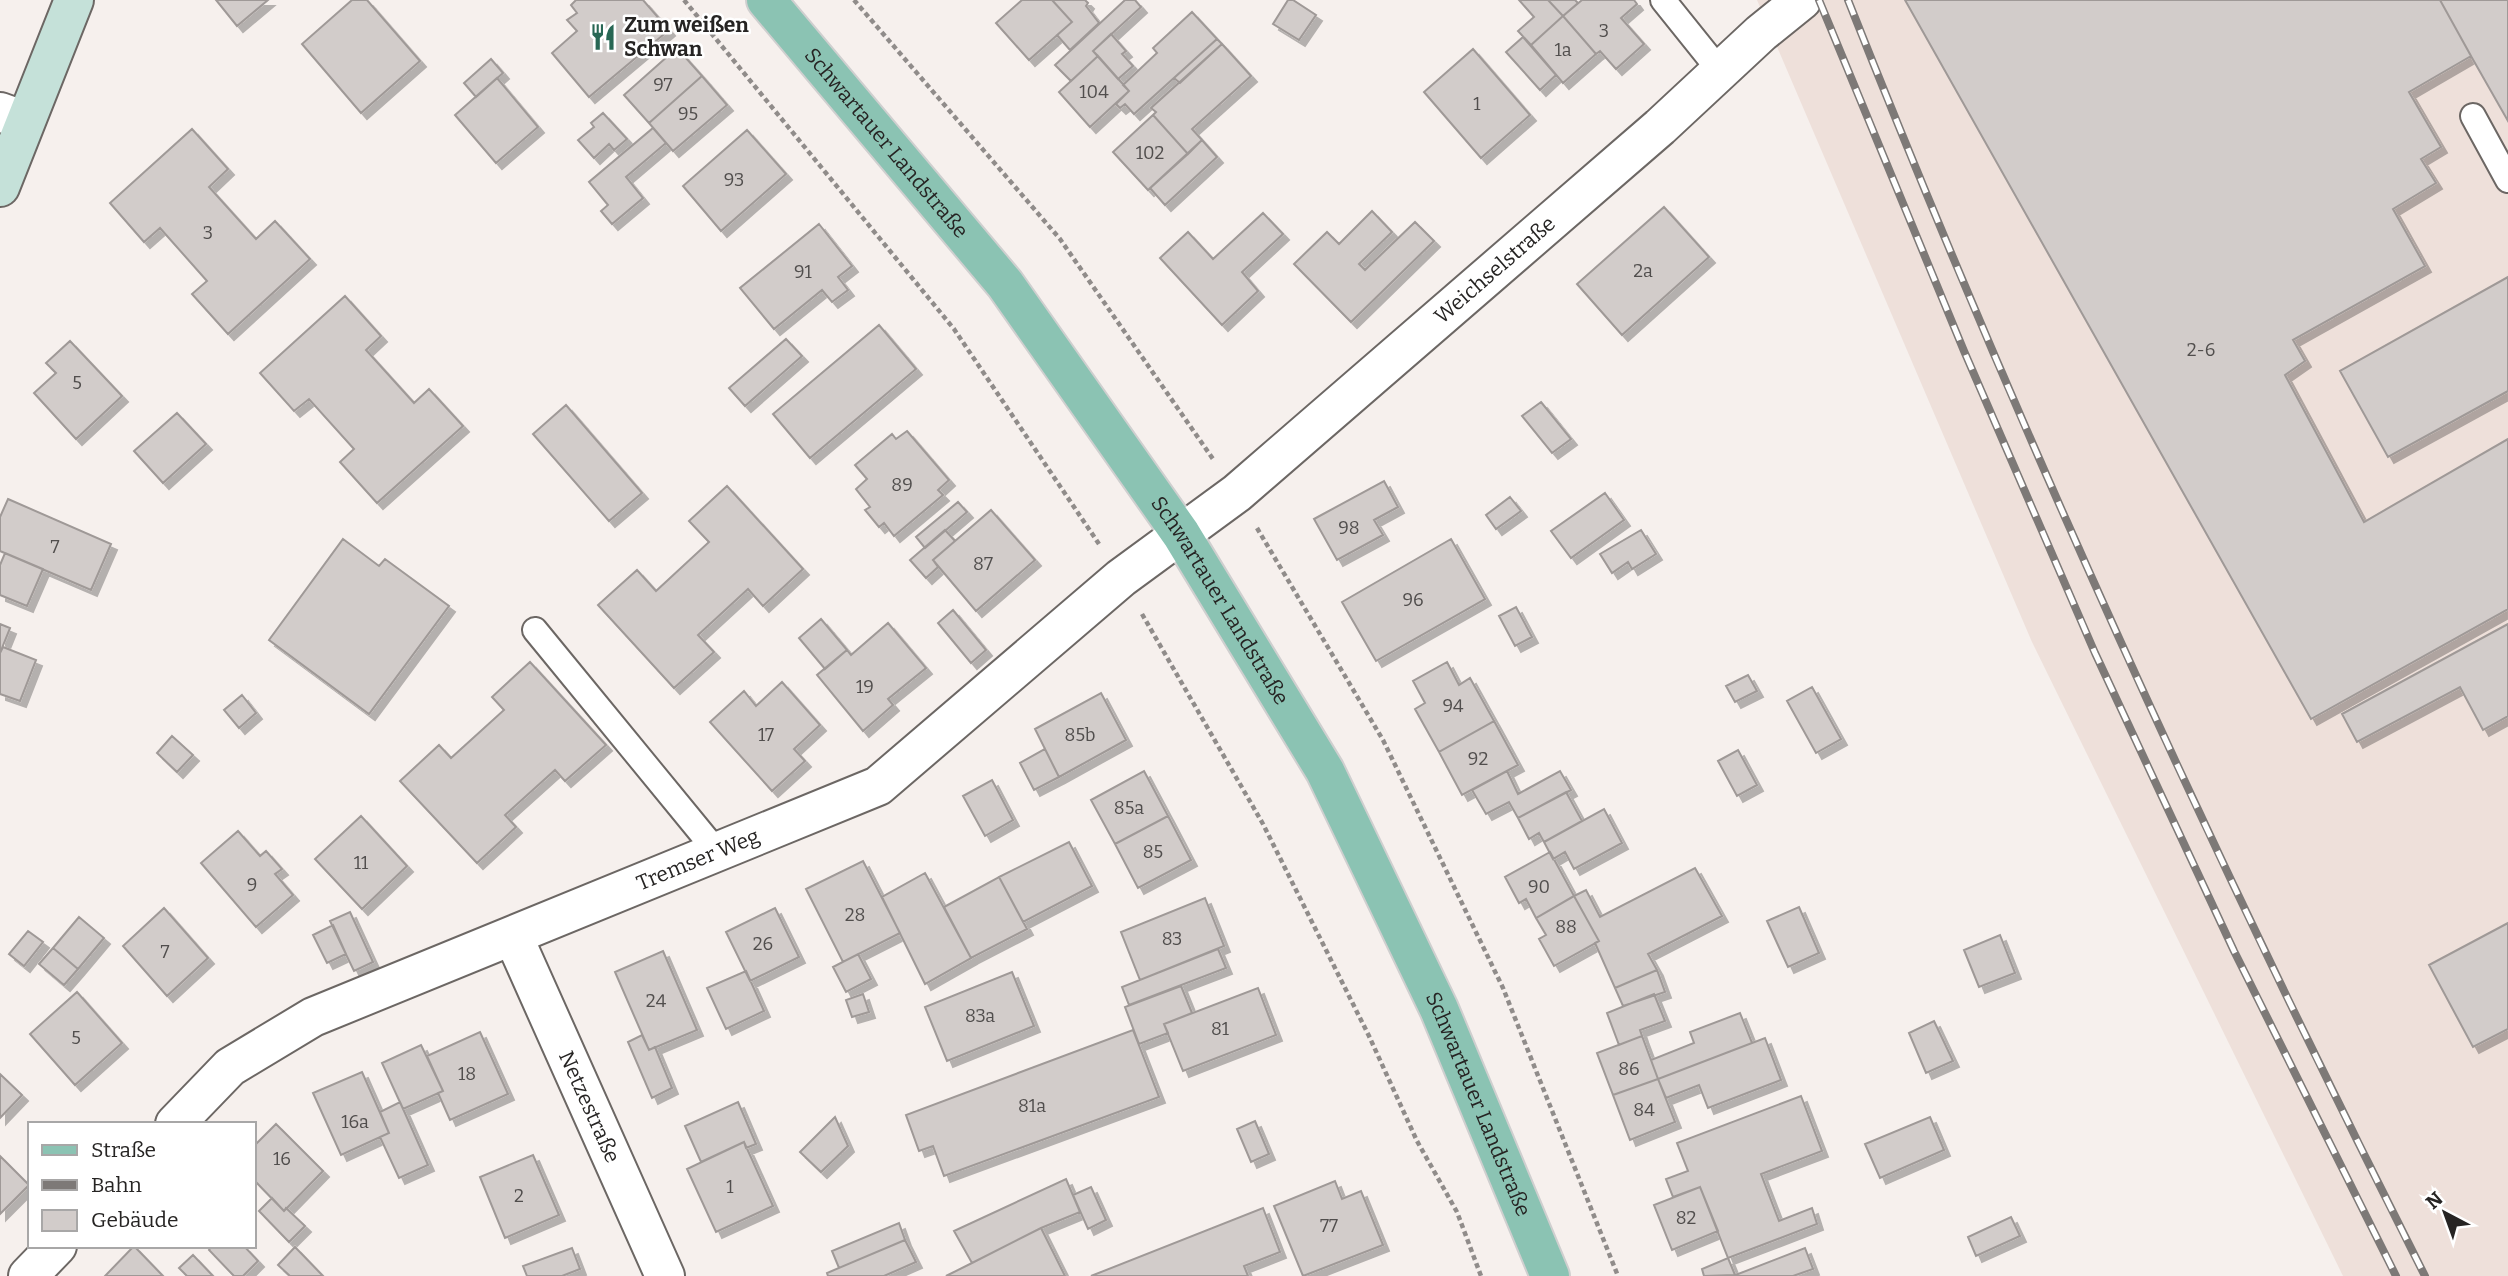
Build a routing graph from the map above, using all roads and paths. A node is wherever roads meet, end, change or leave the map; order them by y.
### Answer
1 (74, 0) edge
2 (766, 0) edge
3 (1663, 0) edge
4 (1802, 0) edge
5 (1720, 71) junction
6 (2473, 116) dead end
7 (13, 117) edge
8 (2508, 180) edge
9 (0, 187) edge
10 (1181, 534) junction
11 (535, 630) dead end
12 (717, 852) junction
13 (513, 936) junction
14 (177, 1122) edge
15 (55, 1248) edge
16 (28, 1276) edge
17 (665, 1276) edge
18 (1550, 1276) edge

1 - 7 street
2 - 10 main road, Schwartauer Landstraße
3 - 5 lane
4 - 5 street, Weichselstraße
5 - 10 street, Weichselstraße
6 - 8 lane
7 - 9 street
10 - 12 street, Tremser Weg
10 - 18 main road, Schwartauer Landstraße
11 - 12 lane
12 - 13 street, Tremser Weg
13 - 14 street, Tremser Weg
13 - 17 street, Netzestraße
15 - 16 street

